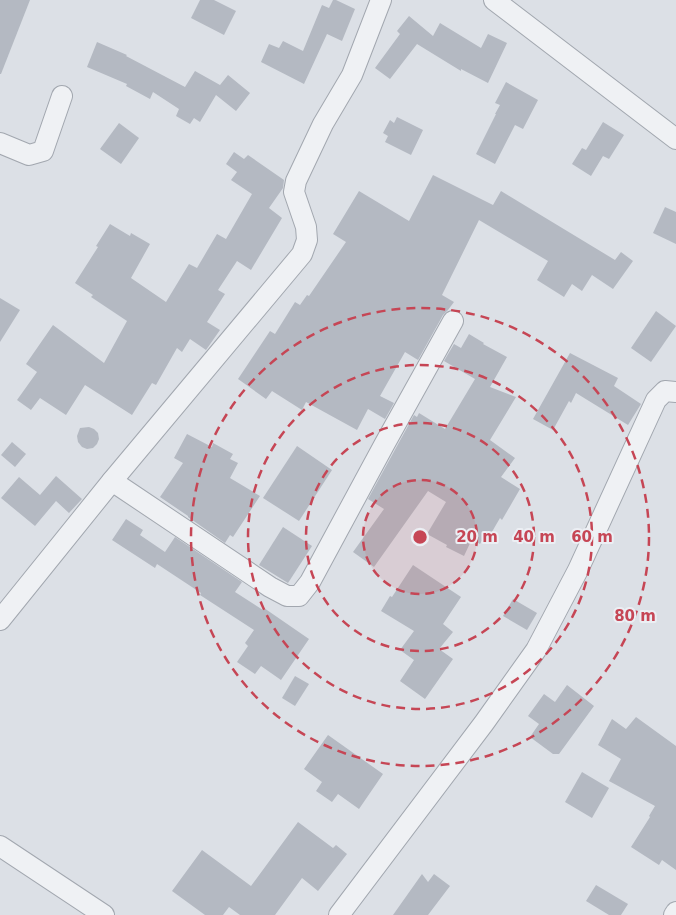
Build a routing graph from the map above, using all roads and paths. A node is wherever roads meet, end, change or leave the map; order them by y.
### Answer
1 (494, 0) edge
2 (377, 2) edge
3 (62, 96) dead end
4 (676, 139) edge
5 (0, 143) edge
6 (453, 321) dead end
7 (676, 392) edge
8 (112, 481) junction
9 (0, 620) edge
10 (0, 846) edge
11 (676, 912) edge
12 (104, 915) edge
13 (339, 915) edge
14 (674, 915) edge

1 - 4 street
2 - 8 street
3 - 5 street
6 - 8 street
7 - 13 street
8 - 9 street
10 - 12 street
11 - 14 street

